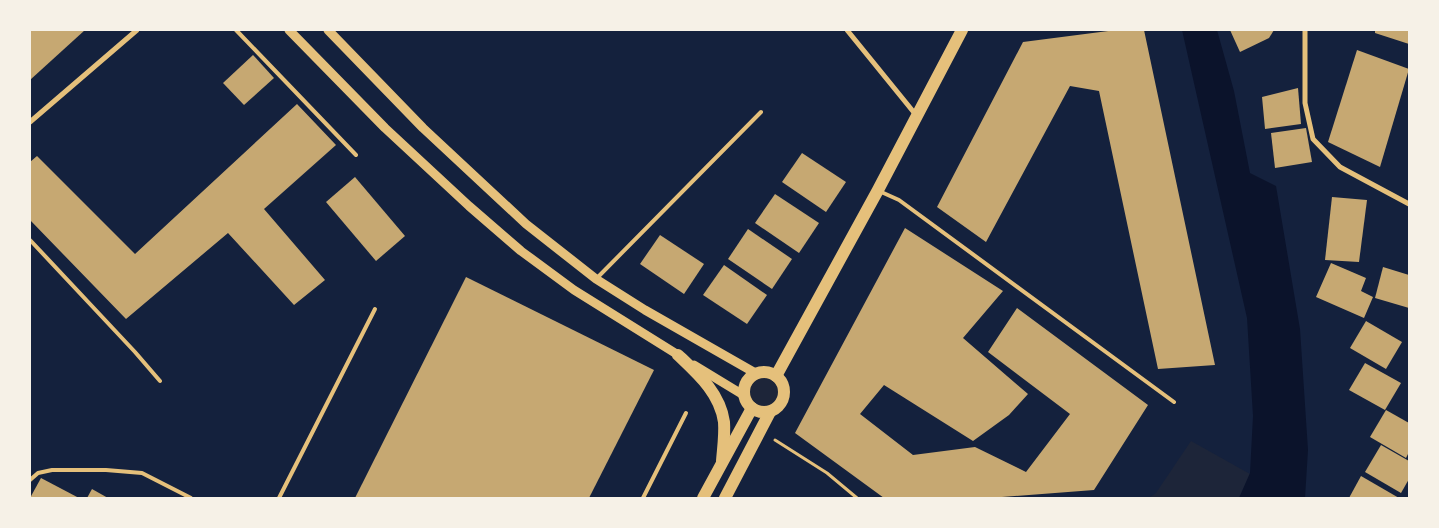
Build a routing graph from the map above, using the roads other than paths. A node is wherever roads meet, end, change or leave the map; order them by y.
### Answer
1 (137, 30) edge
2 (236, 30) edge
3 (289, 30) edge
4 (328, 30) edge
5 (847, 30) edge
6 (962, 30) edge
7 (1305, 30) edge
8 (761, 112) dead end
9 (917, 117) junction
10 (30, 122) edge
11 (356, 155) dead end
12 (878, 190) junction
13 (1409, 204) edge
14 (30, 240) edge
15 (596, 279) junction
16 (375, 309) dead end
17 (678, 355) junction
18 (757, 374) junction
19 (776, 376) junction
20 (160, 380) dead end
21 (745, 396) junction
22 (1174, 402) dead end
23 (752, 408) junction
24 (770, 412) junction
25 (686, 413) dead end
26 (722, 461) junction
27 (30, 480) edge
28 (191, 498) edge
29 (278, 498) edge
30 (643, 498) edge
31 (702, 498) edge
32 (725, 498) edge

1 - 10 street
2 - 11 lane
3 - 17 street
4 - 15 street
5 - 9 street
6 - 9 main road
7 - 13 street
8 - 15 lane
9 - 12 main road
12 - 19 main road
12 - 22 lane
14 - 20 lane
15 - 18 street
16 - 29 lane
17 - 21 street
17 - 26 main road
18 - 19 main road
18 - 21 main road
19 - 24 main road
21 - 23 main road
23 - 24 main road
23 - 26 main road
24 - 32 main road
25 - 30 lane
26 - 31 main road
27 - 28 lane

